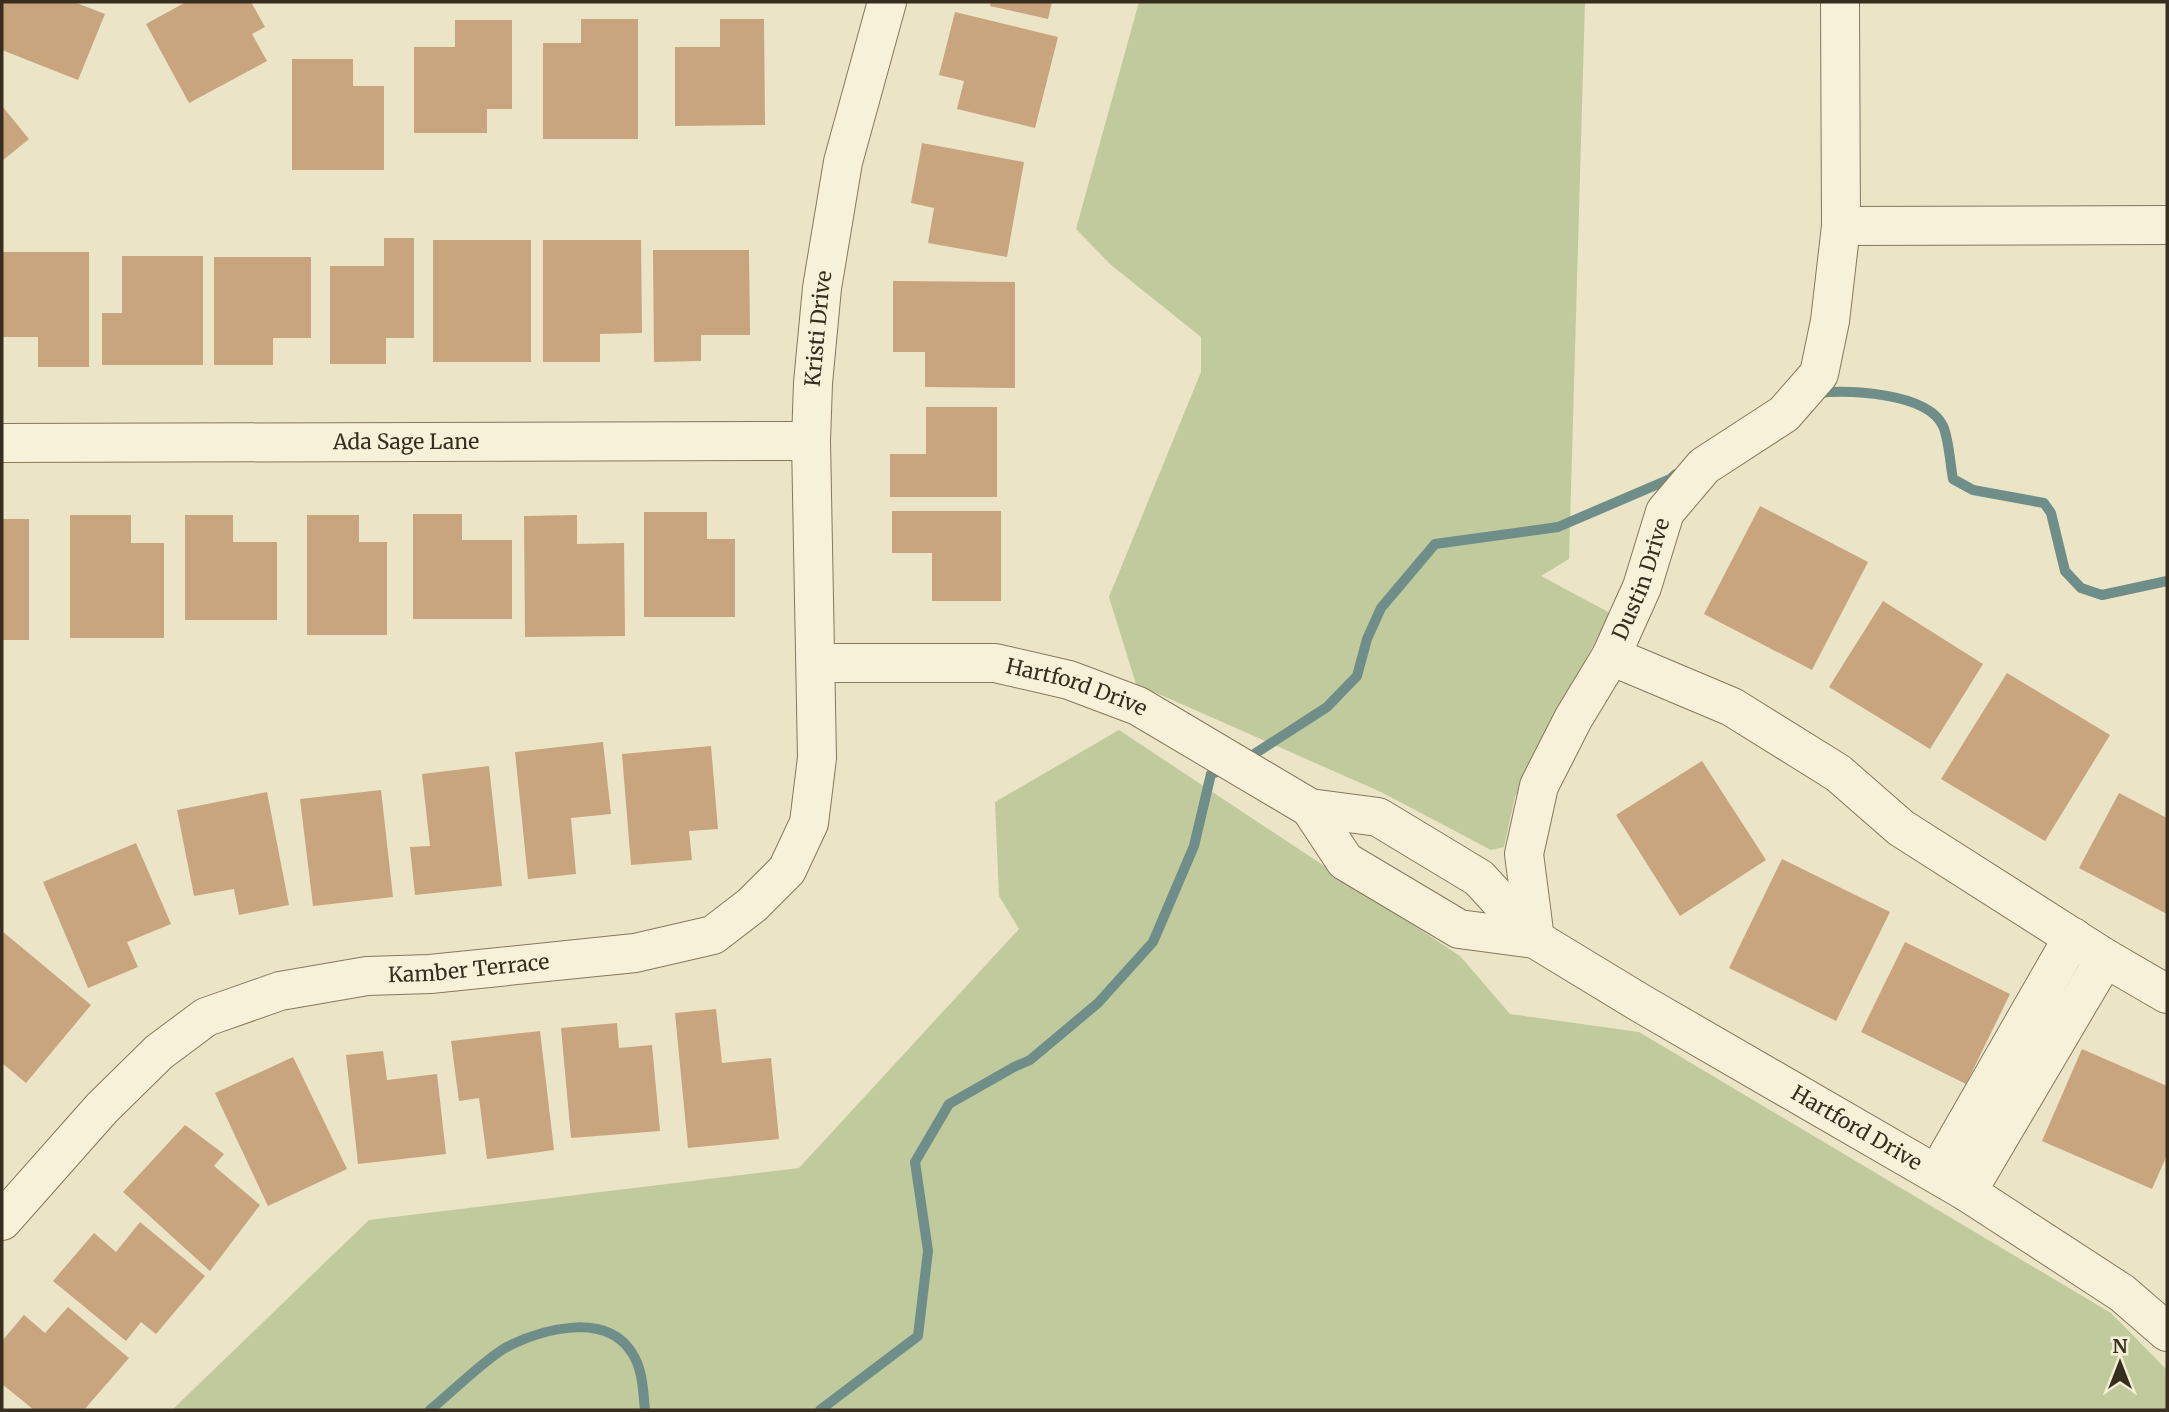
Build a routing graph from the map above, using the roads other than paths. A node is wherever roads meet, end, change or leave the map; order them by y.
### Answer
1 (887, 2) edge
2 (1840, 2) edge
3 (2167, 225) edge
4 (1841, 226) junction
5 (811, 442) junction
6 (2, 443) edge
7 (1611, 656) junction
8 (816, 663) junction
9 (1310, 808) junction
10 (2073, 937) junction
11 (1535, 939) junction
12 (2105, 958) junction
13 (2167, 994) edge
14 (1952, 1183) junction
15 (2, 1222) edge
16 (2167, 1332) edge

1 - 5 street, Kristi Drive
2 - 4 street, Dustin Drive
3 - 4 street
4 - 7 street, Dustin Drive
5 - 6 street, Ada Sage Lane
5 - 8 street, Kristi Drive
7 - 10 street
7 - 11 street, Dustin Drive
8 - 9 street, Hartford Drive
8 - 15 street, Kamber Terrace
9 - 11 street, Hartford Drive
9 - 11 street, Hartford Drive
10 - 12 street
10 - 14 street
11 - 14 street, Hartford Drive
12 - 13 street
12 - 14 street
14 - 16 street, Hartford Drive

